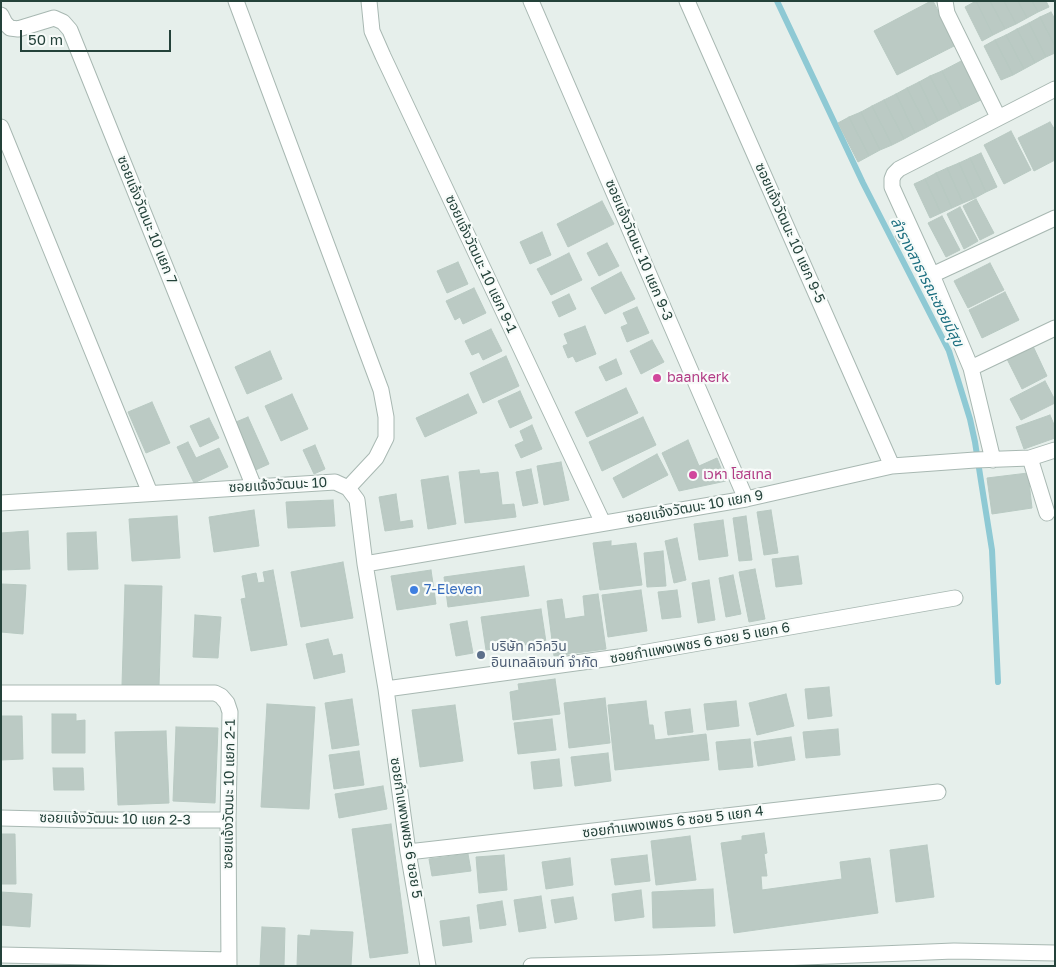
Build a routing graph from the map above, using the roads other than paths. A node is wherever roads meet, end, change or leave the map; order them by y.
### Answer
1 (236, 1) edge
2 (369, 1) edge
3 (531, 1) edge
4 (687, 1) edge
5 (945, 1) edge
6 (1, 16) edge
7 (1055, 89) edge
8 (998, 117) junction
9 (1, 127) edge
10 (1055, 218) edge
11 (932, 275) junction
12 (1055, 328) edge
13 (971, 368) junction
14 (1055, 450) edge
15 (1030, 458) junction
16 (984, 460) junction
17 (892, 466) junction
18 (254, 486) junction
19 (348, 488) junction
20 (150, 493) junction
21 (746, 498) junction
22 (1, 502) edge
23 (1047, 513) dead end
24 (604, 523) junction
25 (365, 564) junction
26 (955, 598) dead end
27 (386, 689) junction
28 (1, 693) edge
29 (938, 792) dead end
30 (1, 818) edge
31 (228, 820) junction
32 (408, 852) junction
33 (1055, 953) edge
34 (1, 955) edge
35 (229, 963) edge
36 (657, 964) edge
37 (428, 966) edge
38 (531, 966) edge

1 - 19 street
2 - 24 street, ซอยแจ้งวัฒนะ 10 แยก 9-1
3 - 21 street, ซอยแจ้งวัฒนะ 10 แยก 9-3
4 - 17 street, ซอยแจ้งวัฒนะ 10 แยก 9-5
5 - 8 street
6 - 18 street, ซอยแจ้งวัฒนะ 10 แยก 7
7 - 8 street
8 - 11 street
9 - 20 street
10 - 11 street
11 - 13 street
12 - 13 street
13 - 16 street
14 - 15 street, ซอยแจ้งวัฒนะ 10 แยก 9
15 - 16 street, ซอยแจ้งวัฒนะ 10 แยก 9
15 - 23 street
16 - 17 street, ซอยแจ้งวัฒนะ 10 แยก 9
17 - 21 street, ซอยแจ้งวัฒนะ 10 แยก 9
18 - 19 street, ซอยแจ้งวัฒนะ 10
18 - 20 street, ซอยแจ้งวัฒนะ 10
19 - 25 street, ซอยแจ้งวัฒนะ 10
20 - 22 street, ซอยแจ้งวัฒนะ 10
21 - 24 street, ซอยแจ้งวัฒนะ 10 แยก 9
24 - 25 street, ซอยแจ้งวัฒนะ 10 แยก 9
25 - 27 street, ซอยแจ้งวัฒนะ 10
26 - 27 street, ซอยกำแพงเพชร 6 ซอย 5 แยก 6
27 - 32 street, ซอยกำแพงเพชร 6 ซอย 5
28 - 31 street, ซอยแจ้งวัฒนะ 10 แยก 2-1
29 - 32 street, ซอยกำแพงเพชร 6 ซอย 5 แยก 4
30 - 31 street, ซอยแจ้งวัฒนะ 10 แยก 2-3
31 - 35 street, ซอยแจ้งวัฒนะ 10 แยก 2-1
32 - 37 street, ซอยกำแพงเพชร 6 ซอย 5
33 - 36 street
34 - 35 street
36 - 38 street

